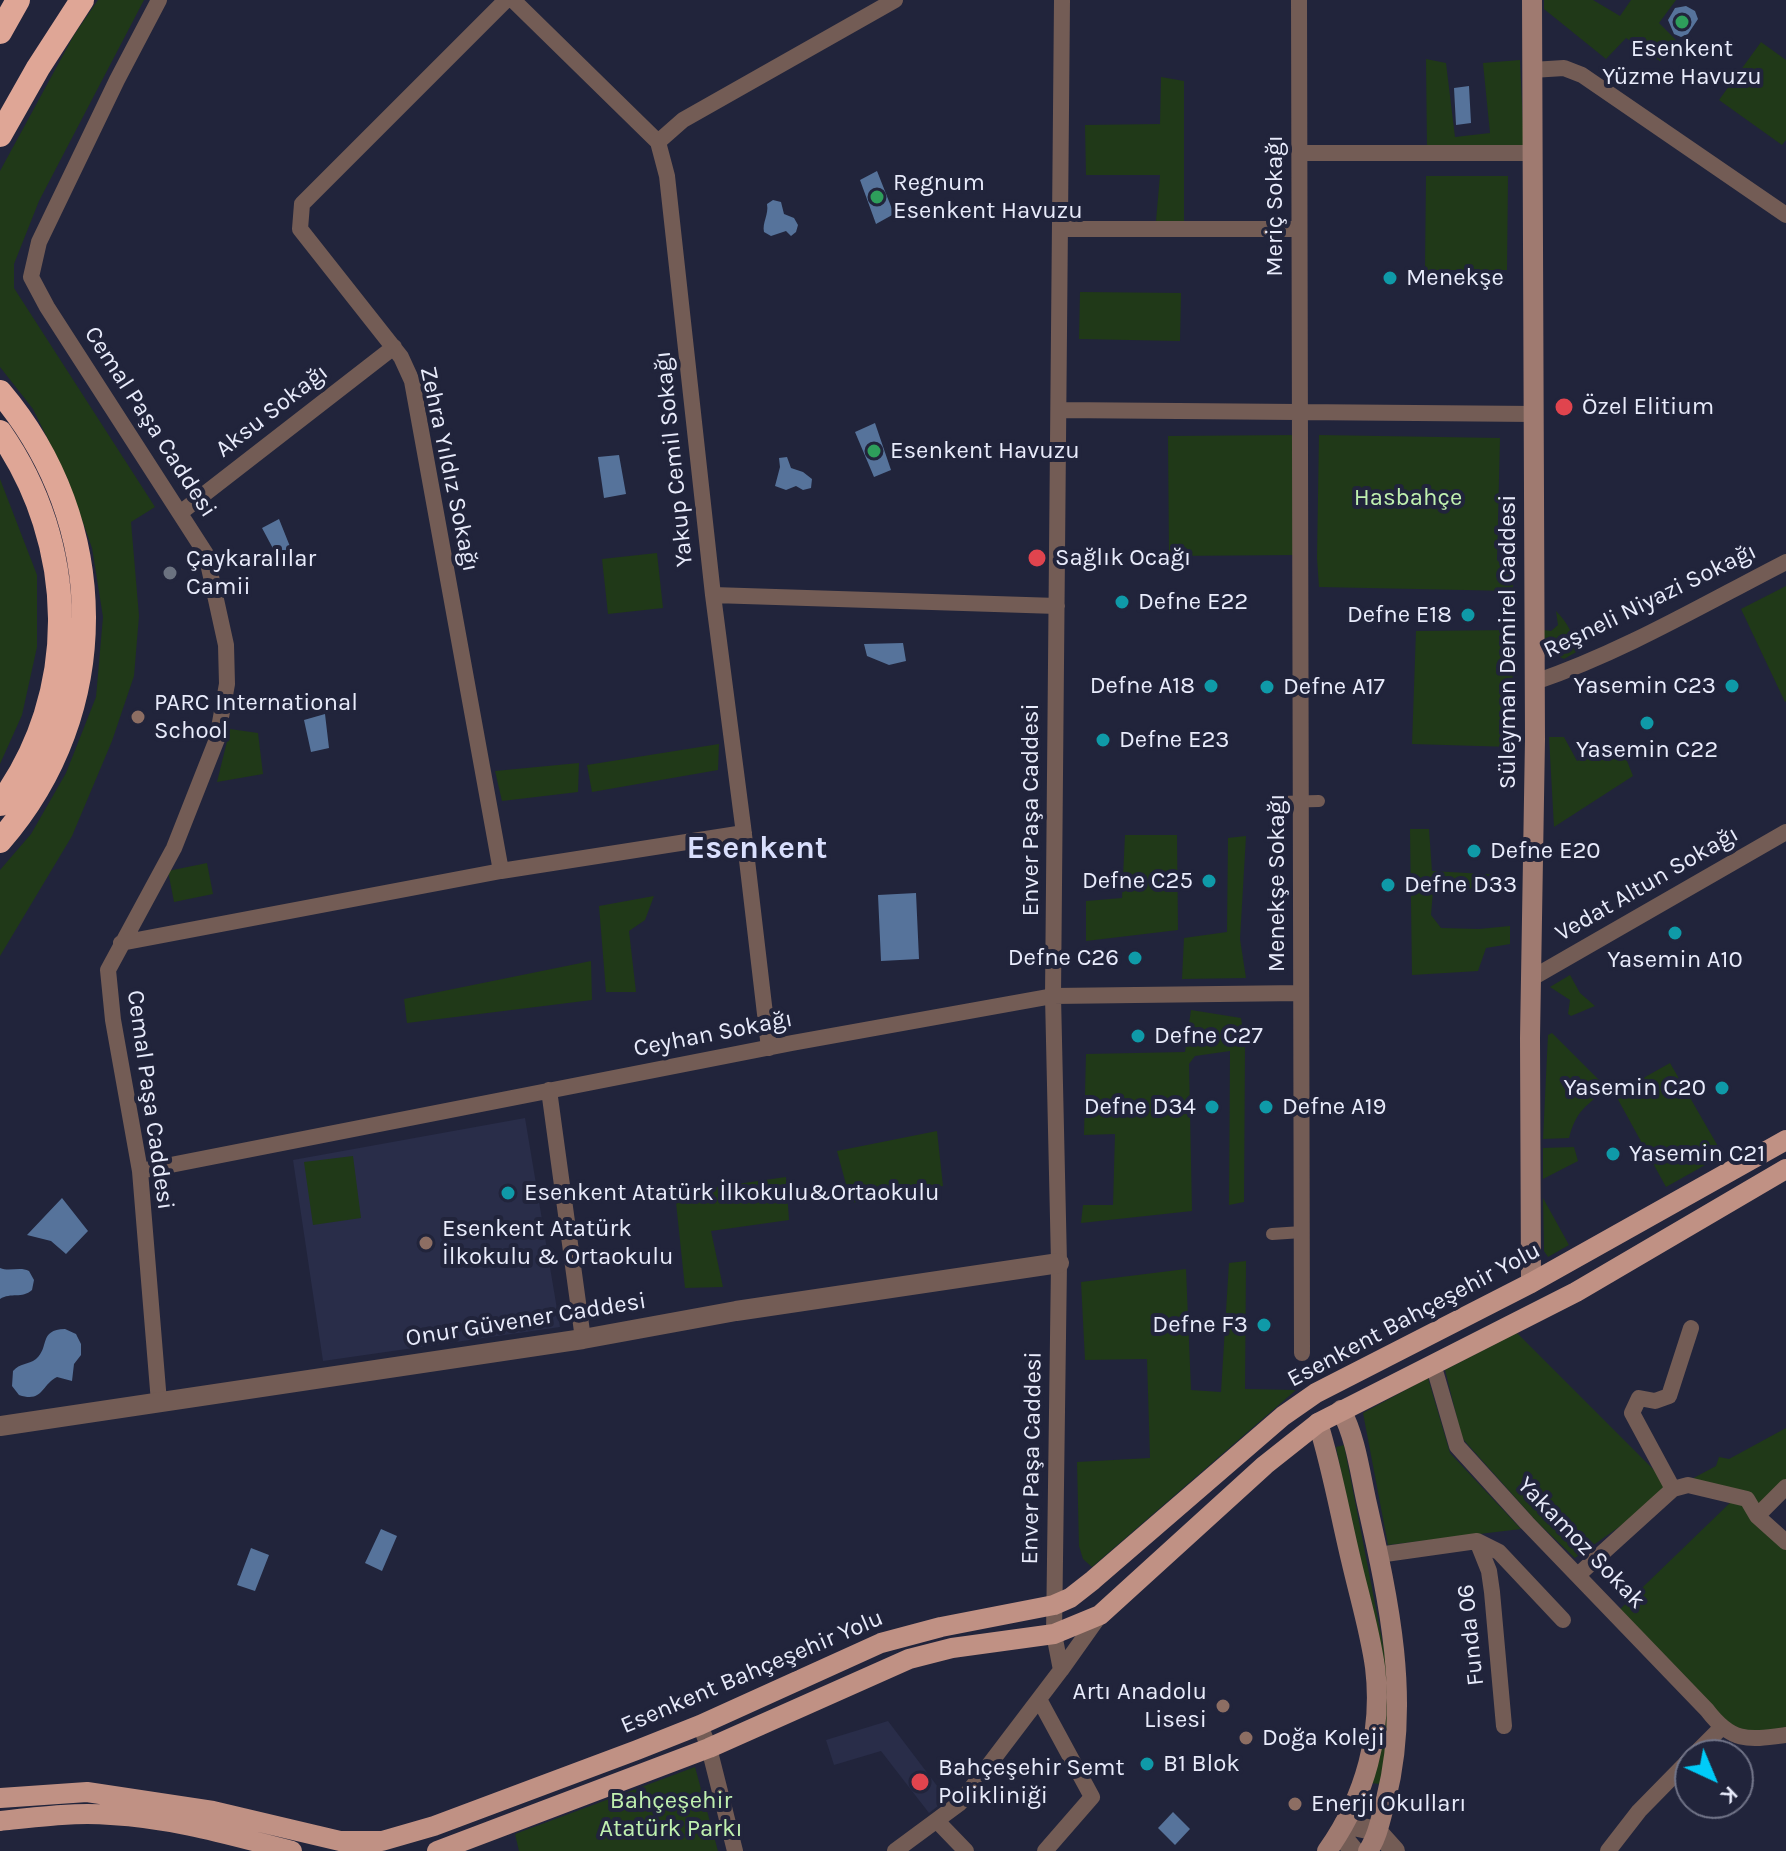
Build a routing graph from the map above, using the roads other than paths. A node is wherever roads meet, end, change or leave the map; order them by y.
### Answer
1 (18, 0) edge
2 (65, 0) edge
3 (82, 0) edge
4 (159, 0) edge
5 (506, 0) edge
6 (513, 0) edge
7 (895, 0) edge
8 (1062, 0) edge
9 (1299, 0) edge
10 (1532, 0) edge
11 (0, 32) edge
12 (1532, 70) junction
13 (0, 118) edge
14 (0, 135) edge
15 (658, 142) junction
16 (1299, 153) junction
17 (1533, 153) junction
18 (1786, 215) edge
19 (1060, 229) junction
20 (1299, 229) junction
21 (394, 347) junction
22 (0, 392) edge
23 (1059, 410) junction
24 (1300, 412) junction
25 (1535, 414) junction
26 (0, 432) edge
27 (180, 513) junction
28 (1786, 562) edge
29 (713, 595) junction
30 (1057, 606) junction
31 (1535, 682) junction
32 (1319, 801) dead end
33 (1280, 802) dead end
34 (1300, 802) junction
35 (0, 804) edge
36 (1786, 832) edge
37 (744, 833) junction
38 (0, 841) edge
39 (501, 871) junction
40 (121, 943) junction
41 (1532, 978) junction
42 (1301, 993) junction
43 (1053, 996) junction
44 (769, 1048) junction
45 (549, 1090) junction
46 (1786, 1140) edge
47 (1786, 1169) edge
48 (140, 1171) junction
49 (1302, 1232) junction
50 (1272, 1234) dead end
51 (1059, 1263) junction
52 (1531, 1283) junction
53 (1565, 1298) junction
54 (1516, 1321) junction
55 (1691, 1328) dead end
56 (583, 1339) junction
57 (1302, 1353) dead end
58 (1436, 1374) dead end
59 (1316, 1393) junction
60 (159, 1402) junction
61 (1341, 1410) junction
62 (1318, 1423) junction
63 (0, 1426) edge
64 (1786, 1487) edge
65 (1673, 1489) junction
66 (1757, 1516) junction
67 (1477, 1541) junction
68 (1786, 1542) edge
69 (1378, 1555) junction
70 (1578, 1575) junction
71 (1100, 1615) junction
72 (1054, 1620) junction
73 (1563, 1620) dead end
74 (1061, 1670) junction
75 (1040, 1701) junction
76 (700, 1725) junction
77 (1504, 1726) dead end
78 (1721, 1728) junction
79 (1786, 1735) edge
80 (1710, 1739) edge
81 (709, 1748) junction
82 (1674, 1775) edge
83 (0, 1798) edge
84 (0, 1821) edge
85 (937, 1821) junction
86 (1342, 1828) junction
87 (1377, 1831) junction
88 (1610, 1847) edge
89 (292, 1851) edge
90 (437, 1851) edge
91 (735, 1851) edge
92 (895, 1851) edge
93 (966, 1851) edge
94 (1045, 1851) edge
95 (1327, 1851) edge
96 (1354, 1851) edge
97 (1368, 1851) edge
98 (1395, 1851) edge

1 - 11 highway
2 - 13 highway
3 - 14 highway
4 - 27 street, Cemal Paşa Caddesi
5 - 21 street, Zehra Yıldız Sokağı
6 - 15 street
7 - 15 street
8 - 19 street, Enver Paşa Caddesi
9 - 16 street, Meriç Sokağı
10 - 12 main road, Süleyman Demirel Caddesi
12 - 17 main road, Süleyman Demirel Caddesi
12 - 18 street
15 - 29 street, Yakup Cemil Sokağı
16 - 17 street
16 - 20 street, Meriç Sokağı
17 - 25 main road, Süleyman Demirel Caddesi
19 - 20 street
19 - 23 street, Enver Paşa Caddesi
20 - 24 street, Meriç Sokağı
21 - 27 street, Aksu Sokağı
21 - 39 street, Zehra Yıldız Sokağı
22 - 38 highway
23 - 24 street
23 - 30 street, Enver Paşa Caddesi
24 - 25 street
24 - 34 street, Menekşe Sokağı
25 - 31 main road, Süleyman Demirel Caddesi
26 - 35 highway
27 - 40 street, Cemal Paşa Caddesi
28 - 31 street, Reşneli Niyazi Sokağı
29 - 30 street
29 - 37 street, Yakup Cemil Sokağı
30 - 43 street, Enver Paşa Caddesi
31 - 41 main road, Süleyman Demirel Caddesi
32 - 34 street
33 - 34 street
34 - 42 street, Menekşe Sokağı
36 - 41 street, Vedat Altun Sokağı
37 - 39 street
37 - 44 street, Yakup Cemil Sokağı
39 - 40 street
40 - 48 street, Cemal Paşa Caddesi
41 - 52 main road, Süleyman Demirel Caddesi
42 - 43 street, Ceyhan Sokağı
42 - 49 street, Menekşe Sokağı
43 - 44 street, Ceyhan Sokağı
43 - 51 street, Enver Paşa Caddesi
44 - 45 street, Ceyhan Sokağı
45 - 48 street, Ceyhan Sokağı
45 - 56 street
46 - 52 main road, Esenkent Bahçeşehir Yolu
47 - 53 main road, Esenkent Bahçeşehir Yolu
48 - 60 street, Cemal Paşa Caddesi
49 - 50 street
49 - 57 street, Menekşe Sokağı
51 - 56 street, Onur Güvener Caddesi
51 - 72 street, Enver Paşa Caddesi
52 - 53 main road
52 - 54 main road
52 - 59 main road, Esenkent Bahçeşehir Yolu
53 - 54 main road, Esenkent Bahçeşehir Yolu
54 - 61 main road, Esenkent Bahçeşehir Yolu
55 - 65 street
56 - 60 street, Onur Güvener Caddesi
58 - 70 street, Yakamoz Sokak
59 - 61 main road
59 - 62 main road
59 - 72 main road, Esenkent Bahçeşehir Yolu
60 - 63 street, Onur Güvener Caddesi
61 - 62 main road, Esenkent Bahçeşehir Yolu
61 - 69 main road
62 - 71 main road, Esenkent Bahçeşehir Yolu
62 - 86 main road
64 - 66 street
65 - 66 street
65 - 70 street
66 - 68 street
67 - 69 street
67 - 73 street, Funda 06
67 - 77 street, Funda 06
69 - 87 main road
70 - 78 street, Yakamoz Sokak
71 - 72 main road, Esenkent Bahçeşehir Yolu
71 - 74 street
72 - 74 street, Enver Paşa Caddesi
72 - 76 main road, Esenkent Bahçeşehir Yolu
72 - 81 main road, Esenkent Bahçeşehir Yolu
74 - 75 street
75 - 85 street
75 - 94 street
76 - 81 street
76 - 83 main road, Esenkent Bahçeşehir Yolu
78 - 79 street
78 - 80 street
81 - 90 main road, Esenkent Bahçeşehir Yolu
81 - 91 street
82 - 88 street
84 - 89 main road
85 - 92 street
85 - 93 street
86 - 87 street
86 - 95 main road
86 - 96 street
87 - 97 main road
87 - 98 street

